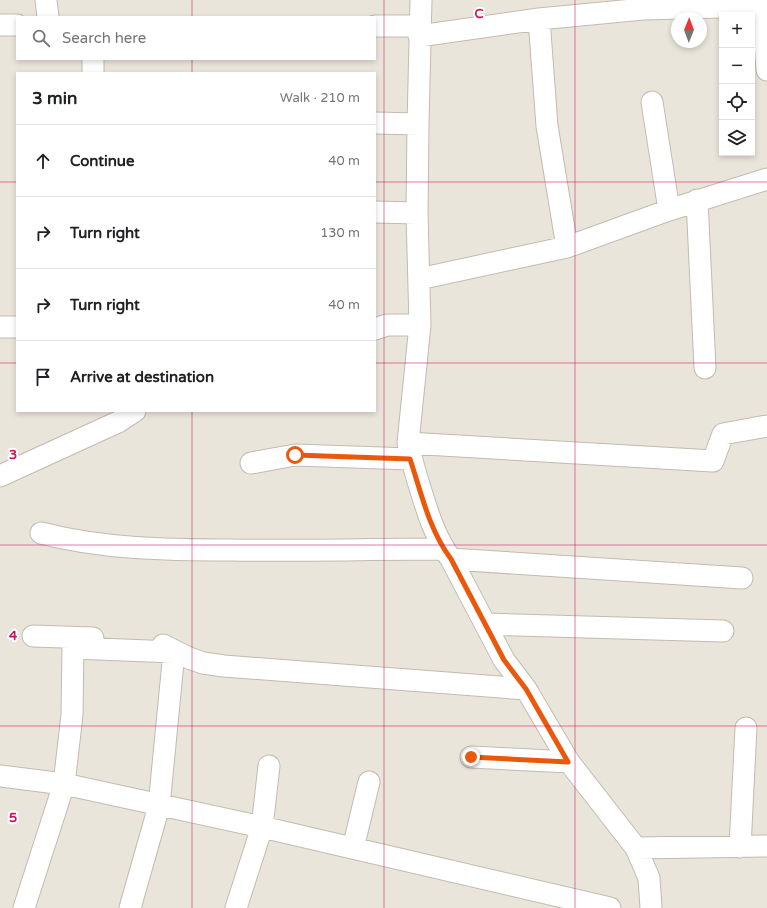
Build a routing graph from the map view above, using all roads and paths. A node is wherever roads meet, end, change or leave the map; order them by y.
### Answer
1 (46, 0) edge
2 (421, 0) edge
3 (762, 3) edge
4 (48, 16) edge
5 (539, 19) junction
6 (0, 25) edge
7 (16, 25) edge
8 (376, 26) edge
9 (420, 31) junction
10 (93, 60) edge
11 (767, 70) edge
12 (93, 72) edge
13 (652, 102) dead end
14 (376, 123) edge
15 (418, 124) junction
16 (767, 179) edge
17 (697, 200) junction
18 (669, 210) junction
19 (376, 212) edge
20 (417, 213) junction
21 (567, 247) junction
22 (419, 279) junction
23 (420, 325) junction
24 (0, 327) edge
25 (16, 327) edge
26 (376, 329) edge
27 (704, 368) dead end
28 (133, 412) edge
29 (767, 426) edge
30 (409, 451) junction
31 (251, 463) dead end
32 (0, 476) edge
33 (41, 533) dead end
34 (447, 554) junction
35 (742, 578) dead end
36 (486, 624) junction
37 (723, 631) dead end
38 (33, 636) dead end
39 (526, 689) junction
40 (746, 728) dead end
41 (471, 757) dead end
42 (568, 762) junction
43 (269, 766) dead end
44 (0, 776) edge
45 (368, 782) dead end
46 (64, 784) junction
47 (159, 806) junction
48 (262, 827) junction
49 (767, 846) edge
50 (740, 847) junction
51 (354, 848) junction
52 (636, 848) junction
53 (24, 908) edge
54 (130, 908) edge
55 (236, 908) edge
56 (610, 908) edge
57 (651, 908) edge

1 - 4 street
2 - 9 street
3 - 5 street
3 - 11 street
5 - 9 street
5 - 21 street
6 - 7 street
8 - 9 street
9 - 15 street
10 - 12 street
13 - 18 street
14 - 15 street
15 - 20 street
16 - 17 street
17 - 18 street
17 - 27 street
18 - 21 street
19 - 20 street
20 - 22 street
21 - 22 street
22 - 23 street
23 - 26 street
23 - 30 street
24 - 25 street
28 - 32 street
29 - 30 street
30 - 31 street
30 - 34 street
33 - 34 street
34 - 35 street
34 - 36 street
36 - 37 street
36 - 39 street
38 - 39 street
39 - 42 street
40 - 50 street
41 - 42 street
42 - 52 street
43 - 48 street
44 - 46 street
45 - 51 street
46 - 47 street
46 - 47 street
46 - 53 street
47 - 48 street
47 - 54 street
48 - 51 street
48 - 55 street
49 - 50 street
50 - 52 street
51 - 56 street
52 - 57 street

